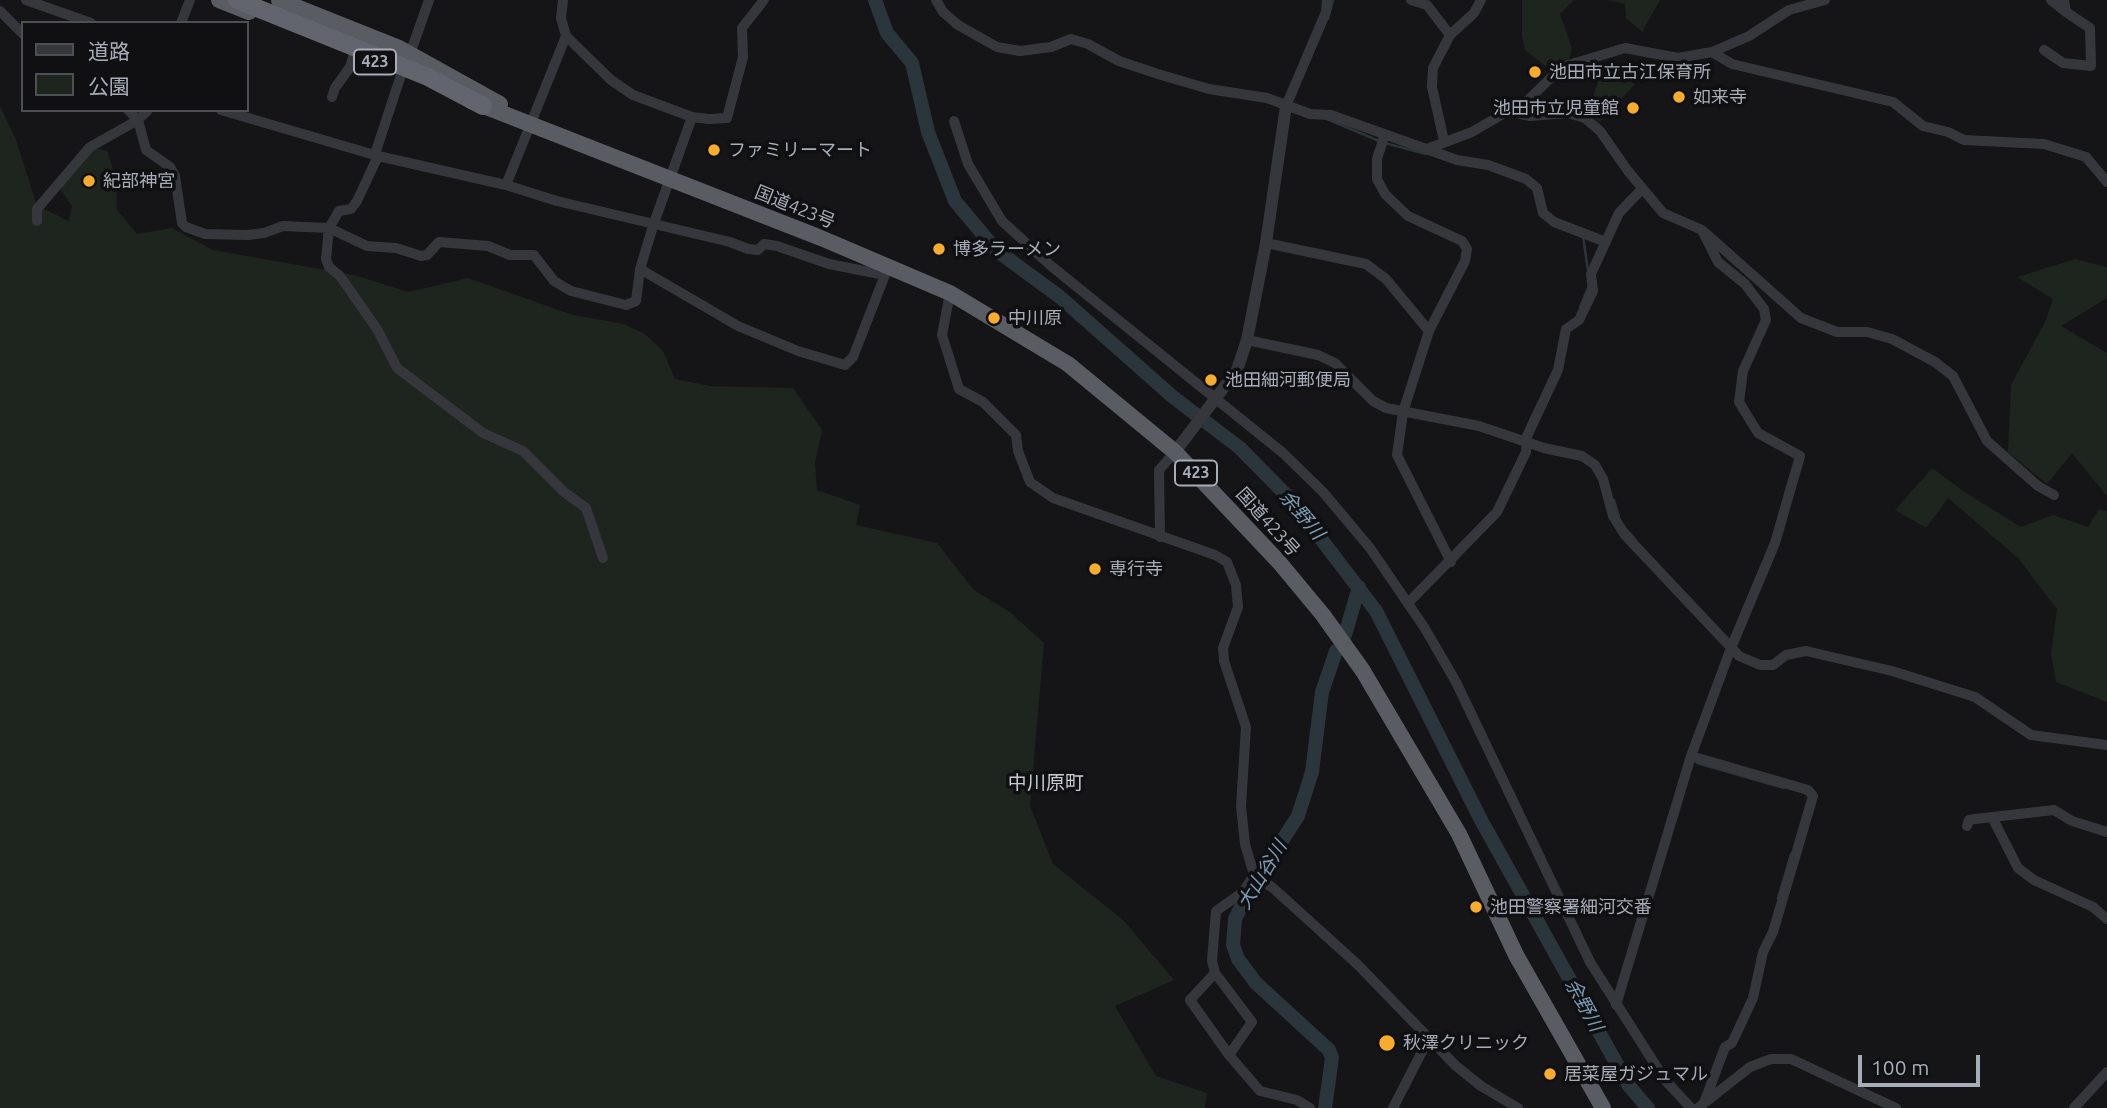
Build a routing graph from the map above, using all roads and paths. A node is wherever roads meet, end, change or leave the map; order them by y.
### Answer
1 (26, 0) edge
2 (190, 0) edge
3 (219, 0) edge
4 (237, 0) edge
5 (257, 0) edge
6 (279, 0) edge
7 (429, 0) edge
8 (563, 0) edge
9 (764, 0) edge
10 (936, 0) edge
11 (1327, 0) edge
12 (1411, 0) edge
13 (1481, 0) edge
14 (1825, 0) edge
15 (2051, 0) edge
16 (2064, 0) edge
17 (0, 11) edge
18 (2066, 12) junction
19 (85, 21) edge
20 (182, 21) edge
21 (21, 32) edge
22 (1450, 35) junction
23 (566, 36) junction
24 (2045, 50) dead end
25 (1712, 52) junction
26 (354, 54) junction
27 (410, 54) junction
28 (402, 72) junction
29 (464, 83) junction
30 (332, 97) dead end
31 (483, 106) junction
32 (1286, 106) junction
33 (1508, 111) junction
34 (130, 112) edge
35 (146, 112) edge
36 (229, 112) edge
37 (692, 117) junction
38 (138, 120) junction
39 (954, 121) dead end
40 (532, 123) junction
41 (1384, 137) junction
42 (1444, 141) junction
43 (1427, 149) junction
44 (377, 155) junction
45 (669, 177) junction
46 (2107, 182) edge
47 (506, 185) junction
48 (1643, 188) junction
49 (37, 221) dead end
50 (654, 223) junction
51 (329, 228) junction
52 (1702, 230) junction
53 (1606, 242) junction
54 (1266, 243) junction
55 (640, 269) junction
56 (886, 270) junction
57 (950, 293) junction
58 (1429, 331) junction
59 (1247, 340) junction
60 (1216, 399) junction
61 (1403, 412) junction
62 (1527, 442) junction
63 (1179, 448) junction
64 (2054, 495) dead end
65 (1160, 537) junction
66 (603, 558) dead end
67 (1451, 562) junction
68 (1408, 603) junction
69 (1731, 648) junction
70 (2107, 746) edge
71 (1691, 756) junction
72 (1993, 819) junction
73 (1967, 826) dead end
74 (2107, 832) edge
75 (1254, 875) junction
76 (2107, 919) edge
77 (1215, 972) junction
78 (1616, 1004) junction
79 (1429, 1038) junction
80 (1229, 1055) junction
81 (2107, 1072) edge
82 (1701, 1105) edge
83 (1310, 1108) edge
84 (1393, 1108) edge
85 (1518, 1108) edge
86 (1603, 1108) edge
87 (1691, 1108) edge
88 (1896, 1108) edge
89 (2074, 1108) edge

1 - 19 street
2 - 20 street
3 - 26 highway, 国道423号 / 423
4 - 31 highway
5 - 29 highway
6 - 27 highway, 国道423号 / 423
7 - 27 street
8 - 23 street
9 - 37 street
10 - 32 street
11 - 32 street
12 - 22 street
13 - 22 street
14 - 25 street
15 - 18 street
16 - 18 street
17 - 21 street
18 - 24 street
22 - 42 street
23 - 37 street
23 - 40 street
25 - 33 street
25 - 46 street
26 - 28 highway, 国道423号 / 423
26 - 30 street
27 - 29 highway, 国道423号 / 423
28 - 31 highway, 国道423号 / 423
28 - 44 street
29 - 40 highway, 国道423号 / 423
31 - 40 highway, 国道423号 / 423
32 - 41 street
32 - 54 street
33 - 42 street
33 - 48 street
34 - 38 street
35 - 38 street
36 - 44 street
37 - 45 street
38 - 49 street
38 - 51 street
39 - 60 street
40 - 45 highway, 国道423号 / 423
40 - 47 street
41 - 43 street
41 - 58 street
42 - 43 street
43 - 53 street
44 - 47 street
44 - 51 street
45 - 50 street
45 - 56 highway, 国道423号 / 423
47 - 50 street
48 - 52 street
48 - 53 street
50 - 55 street
50 - 56 street
51 - 55 street
51 - 66 street
52 - 64 street
52 - 69 street
53 - 62 street
54 - 58 street
54 - 59 street
55 - 56 street
56 - 57 highway, 国道423号 / 423
57 - 63 highway, 国道423号 / 423
57 - 65 street
58 - 61 street
59 - 60 street
59 - 61 street
60 - 63 street
60 - 68 street
61 - 62 street
61 - 67 street
62 - 67 street
62 - 69 street
63 - 65 street
63 - 86 highway, 国道423号 / 423
65 - 75 street
67 - 68 street
68 - 78 street
69 - 70 street
69 - 71 street
71 - 78 street
71 - 82 street
72 - 73 street
72 - 74 street
72 - 76 street
75 - 77 street
75 - 79 street
77 - 80 street
77 - 80 street
78 - 87 street
79 - 84 street
79 - 85 street
80 - 83 street
81 - 89 street
82 - 88 street

